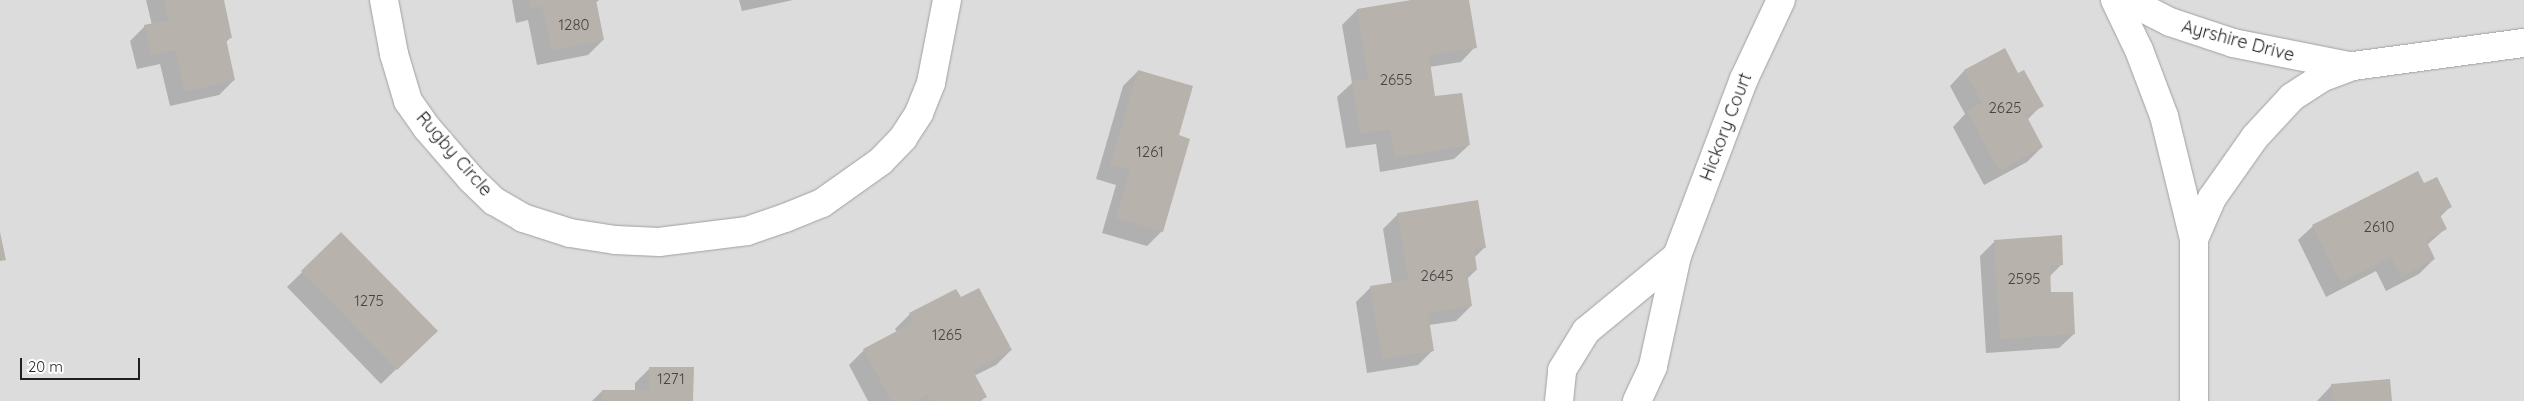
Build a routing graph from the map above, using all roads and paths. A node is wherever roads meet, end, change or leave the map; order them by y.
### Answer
1 (384, 0) edge
2 (946, 0) edge
3 (1781, 0) edge
4 (2115, 0) edge
5 (2127, 0) edge
6 (2524, 43) edge
7 (2353, 66) junction
8 (2194, 239) junction
9 (1677, 256) junction
10 (1559, 401) edge
11 (1637, 401) edge
12 (2194, 401) edge

1 - 2 street, Rugby Circle
3 - 9 street, Hickory Court
4 - 8 street
5 - 7 street, Ayrshire Drive
6 - 7 street, Ayrshire Drive
7 - 8 street, Ayrshire Drive
8 - 12 street
9 - 10 street, Hickory Court
9 - 11 street, Hickory Court

